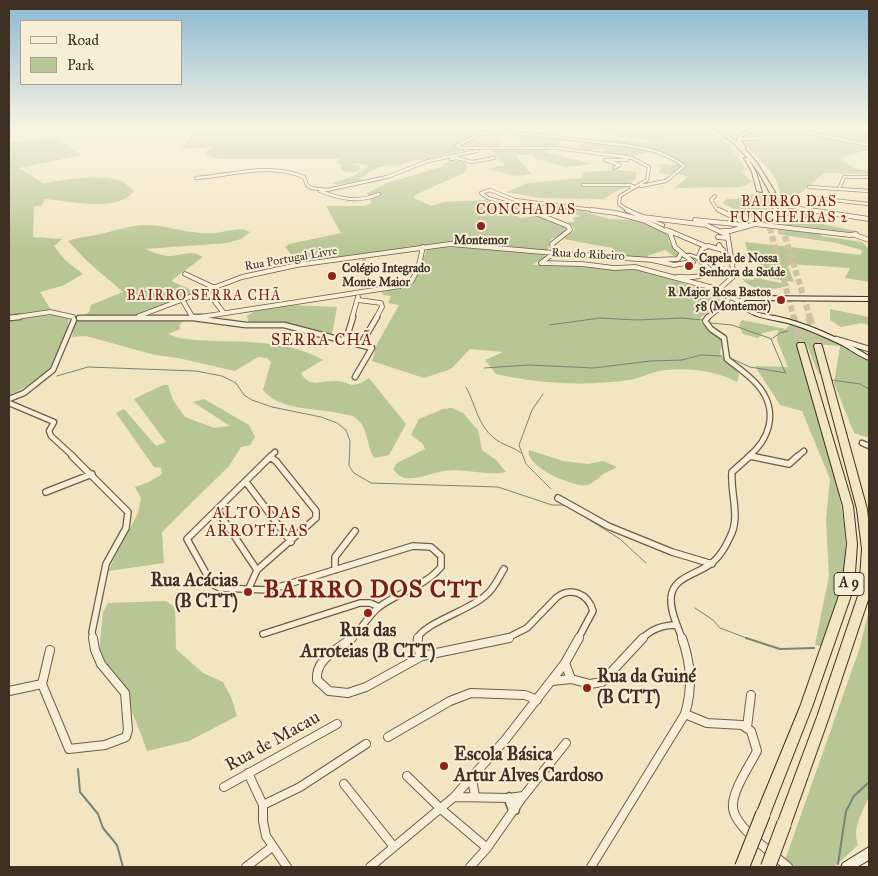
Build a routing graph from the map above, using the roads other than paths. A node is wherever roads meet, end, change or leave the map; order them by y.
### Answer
1 (405, 170) edge
2 (649, 170) edge
3 (679, 170) edge
4 (752, 170) edge
5 (759, 170) edge
6 (764, 170) edge
7 (196, 178) dead end
8 (869, 179) edge
9 (767, 182) junction
10 (583, 185) dead end
11 (640, 186) junction
12 (809, 187) dead end
13 (632, 188) junction
14 (839, 189) junction
15 (315, 190) junction
16 (760, 191) tunnel mouth
17 (869, 191) edge
18 (772, 192) tunnel mouth
19 (379, 194) dead end
20 (716, 196) dead end
21 (814, 198) dead end
22 (869, 204) edge
23 (774, 211) junction
24 (804, 216) dead end
25 (645, 219) junction
26 (869, 219) edge
27 (690, 221) junction
28 (696, 223) junction
29 (707, 223) junction
30 (755, 224) junction
31 (663, 225) dead end
32 (746, 225) junction
33 (704, 228) dead end
34 (664, 230) junction
35 (727, 235) junction
36 (718, 237) dead end
37 (869, 240) edge
38 (705, 246) junction
39 (716, 246) junction
40 (423, 247) junction
41 (554, 254) junction
42 (683, 255) junction
43 (730, 257) junction
44 (698, 258) junction
45 (652, 260) junction
46 (185, 274) dead end
47 (666, 276) junction
48 (723, 286) junction
49 (215, 288) junction
50 (719, 289) junction
51 (207, 291) junction
52 (725, 291) junction
53 (361, 293) junction
54 (730, 296) junction
55 (869, 299) edge
56 (358, 300) junction
57 (742, 300) junction
58 (183, 301) junction
59 (223, 312) junction
60 (139, 316) junction
61 (9, 318) edge
62 (75, 318) junction
63 (192, 318) junction
64 (836, 339) junction
65 (346, 340) junction
66 (361, 344) junction
67 (801, 345) tunnel mouth
68 (818, 346) tunnel mouth
69 (869, 349) edge
70 (869, 358) edge
71 (355, 377) dead end
72 (9, 401) edge
73 (862, 443) dead end
74 (869, 446) edge
75 (804, 451) dead end
76 (275, 452) dead end
77 (750, 456) junction
78 (270, 457) junction
79 (92, 474) junction
80 (246, 482) junction
81 (46, 492) dead end
82 (558, 498) dead end
83 (217, 510) junction
84 (354, 530) dead end
85 (291, 542) junction
86 (712, 564) junction
87 (504, 569) dead end
88 (257, 570) junction
89 (335, 570) junction
90 (249, 588) junction
91 (379, 607) junction
92 (677, 625) junction
93 (263, 634) dead end
94 (50, 650) dead end
95 (421, 656) junction
96 (565, 663) junction
97 (571, 679) junction
98 (552, 681) junction
99 (42, 684) junction
100 (9, 691) edge
101 (751, 695) dead end
102 (537, 700) junction
103 (685, 714) junction
104 (337, 724) dead end
105 (747, 727) junction
106 (388, 737) dead end
107 (566, 742) dead end
108 (366, 744) dead end
109 (248, 773) junction
110 (407, 776) dead end
111 (472, 778) junction
112 (344, 784) dead end
113 (224, 787) dead end
114 (523, 796) junction
115 (475, 797) junction
116 (454, 798) junction
117 (508, 798) junction
118 (264, 805) junction
119 (441, 809) junction
120 (514, 809) junction
121 (784, 824) joint
122 (394, 846) junction
123 (272, 847) junction
124 (488, 848) junction
125 (869, 853) edge
126 (246, 867) edge
127 (287, 867) edge
128 (370, 867) edge
129 (470, 867) edge
130 (591, 867) edge
131 (742, 867) edge
132 (768, 867) edge
133 (788, 867) edge
134 (847, 867) edge

1 - 15 street
2 - 11 street
3 - 11 street
4 - 16 highway
5 - 9 highway
6 - 9 highway
7 - 15 street
8 - 14 street
9 - 18 highway
10 - 13 street
11 - 13 street
12 - 14 street
13 - 25 street
14 - 17 street
15 - 19 street
20 - 32 street
21 - 22 street
23 - 24 street
23 - 26 street
23 - 30 street
25 - 27 street
25 - 31 street
25 - 34 street
25 - 41 street
27 - 28 street
27 - 29 street
28 - 29 street
28 - 33 street
29 - 32 street
29 - 35 street
30 - 32 street
30 - 37 street
32 - 35 street
34 - 38 street
34 - 42 street
35 - 36 street
35 - 39 street
35 - 43 street
38 - 39 street
38 - 44 street
39 - 43 street
40 - 41 street, Rua do Ribeiro
40 - 49 street, Rua Portugal Livre
40 - 53 street
41 - 45 street
41 - 47 street, Rua do Ribeiro
42 - 44 street
42 - 45 street
42 - 45 street
43 - 48 street
44 - 47 street
46 - 49 street
47 - 50 street, Rua do Ribeiro
48 - 50 street
48 - 52 street
49 - 51 street, Rua Portugal Livre
50 - 52 street, Rua do Ribeiro
50 - 54 street
51 - 58 street, Rua Portugal Livre
51 - 59 street
52 - 54 street
53 - 56 street
53 - 59 street
54 - 57 street
54 - 77 street
55 - 57 main road
56 - 65 street
56 - 66 street
57 - 64 main road
58 - 60 street, Rua Portugal Livre
58 - 63 street
59 - 63 street
60 - 62 street
60 - 63 street
61 - 62 street
62 - 72 street
63 - 65 street
64 - 69 street
64 - 70 main road
65 - 66 street
66 - 71 street
67 - 131 highway, A 9, bridge
68 - 121 highway, A 9
72 - 79 street
73 - 74 street
75 - 77 street
76 - 78 street
77 - 86 street
78 - 80 street
78 - 85 street
79 - 81 street
79 - 99 street
80 - 83 street
80 - 85 street
82 - 86 street
83 - 88 street
83 - 90 street
84 - 89 street
85 - 88 street
86 - 92 street
87 - 95 street
88 - 90 street
89 - 90 street
89 - 91 street
91 - 93 street
91 - 95 street
92 - 97 street
92 - 103 street
94 - 99 street
95 - 96 street
96 - 97 street
96 - 98 street
97 - 98 street
98 - 102 street
99 - 100 street
101 - 105 street
102 - 106 street
102 - 111 street
103 - 105 street
103 - 130 street
104 - 109 street, Rua de Macau
105 - 133 street
107 - 114 street
108 - 118 street
109 - 113 street, Rua de Macau
109 - 118 street
110 - 119 street
111 - 115 street
111 - 116 street
112 - 122 street
114 - 117 street
114 - 120 street
115 - 116 street
115 - 117 street
116 - 119 street
117 - 120 street
118 - 123 street
119 - 122 street
119 - 124 street
120 - 124 street
121 - 132 highway, A 9, bridge
122 - 128 street
123 - 126 street
123 - 127 street
124 - 129 street
125 - 134 main road

